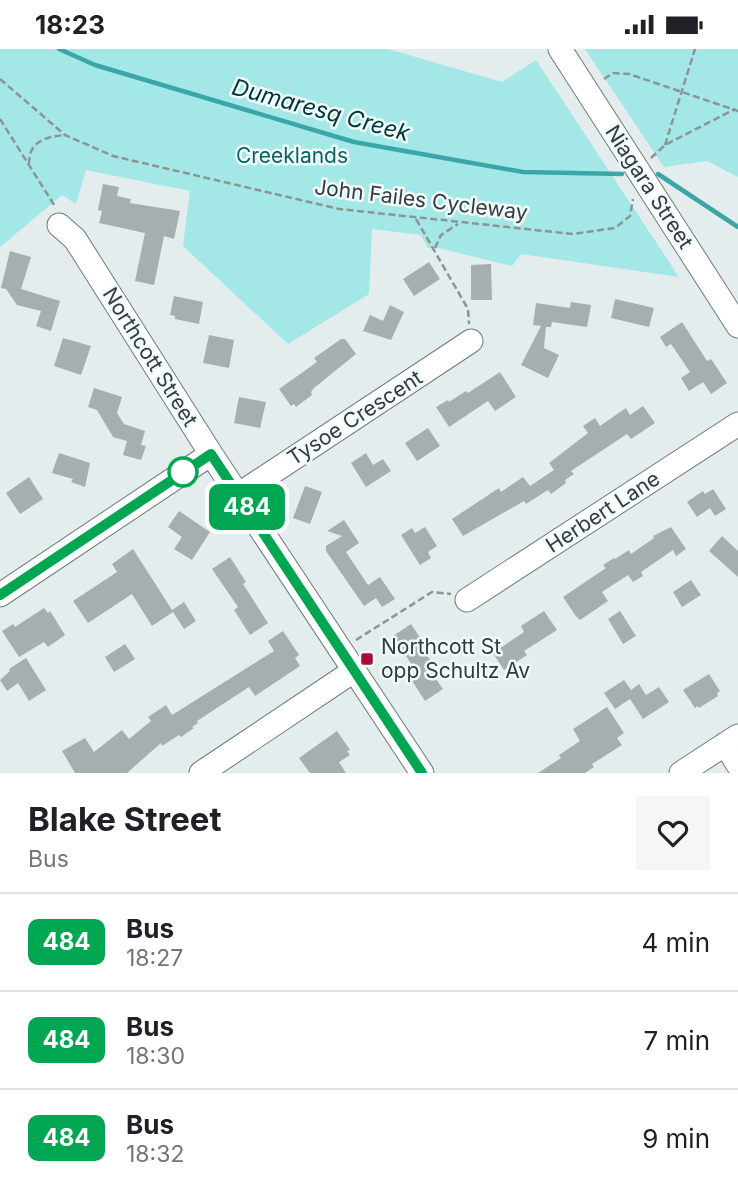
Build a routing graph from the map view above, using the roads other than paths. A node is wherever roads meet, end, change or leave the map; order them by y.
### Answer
1 (560, 49) edge
2 (57, 214) road end
3 (738, 326) edge
4 (470, 331) road end
5 (738, 424) edge
6 (211, 454) junction
7 (238, 495) junction
8 (0, 595) edge
9 (459, 597) road end
10 (355, 670) junction
11 (732, 740) edge
12 (738, 765) edge
13 (201, 773) edge
14 (422, 773) edge
15 (681, 773) edge

1 - 3 street, Niagara Street
2 - 6 street, Northcott Street
4 - 7 street, Tysoe Crescent
5 - 9 street, Herbert Lane
6 - 7 street, Northcott Street
6 - 8 street
7 - 10 street, Northcott Street
10 - 13 street
10 - 14 street, Northcott Street
11 - 12 street
11 - 15 street

